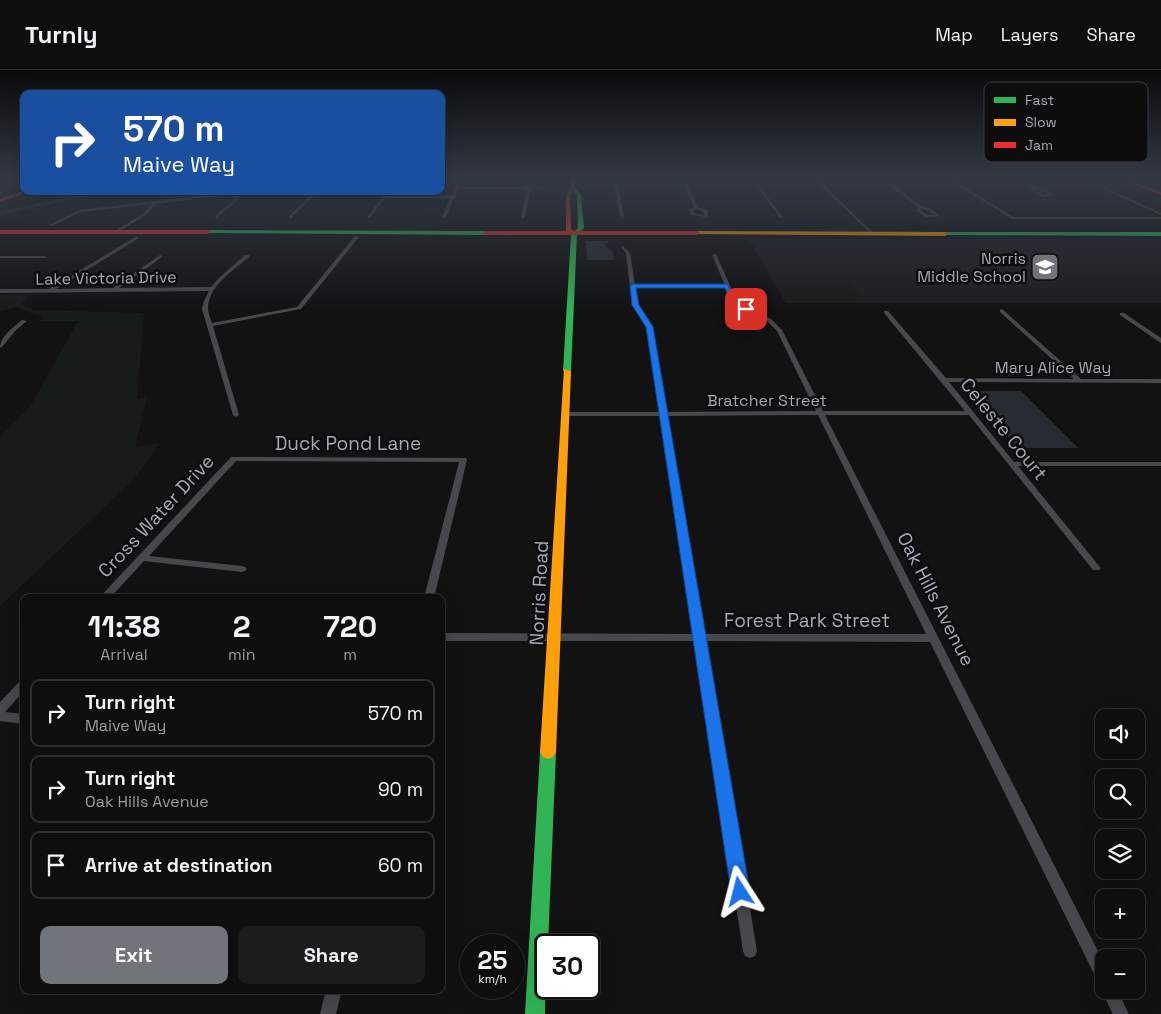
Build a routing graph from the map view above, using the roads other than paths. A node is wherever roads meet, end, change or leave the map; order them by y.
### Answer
1 (55, 223) edge
2 (130, 223) edge
3 (568, 223) edge
4 (861, 223) edge
5 (51, 225) dead end
6 (0, 232) edge
7 (116, 232) junction
8 (202, 232) junction
9 (415, 232) junction
10 (434, 234) junction
11 (574, 234) junction
12 (872, 234) junction
13 (1161, 234) edge
14 (0, 237) edge
15 (57, 237) junction
16 (133, 237) junction
17 (357, 237) junction
18 (623, 247) dead end
19 (714, 255) dead end
20 (45, 256) dead end
21 (160, 256) dead end
22 (247, 256) dead end
23 (2, 258) edge
24 (633, 286) junction
25 (727, 286) junction
26 (212, 289) junction
27 (114, 290) junction
28 (0, 291) edge
29 (49, 291) junction
30 (1002, 311) dead end
31 (886, 312) dead end
32 (1122, 314) dead end
33 (24, 321) dead end
34 (210, 325) junction
35 (1161, 341) edge
36 (0, 346) edge
37 (944, 380) junction
38 (1080, 381) junction
39 (1161, 381) edge
40 (821, 413) junction
41 (970, 413) junction
42 (565, 414) junction
43 (663, 414) junction
44 (236, 415) dead end
45 (234, 459) joint
46 (1011, 464) junction
47 (1161, 464) edge
48 (141, 558) junction
49 (1096, 568) dead end
50 (242, 570) dead end
51 (108, 594) edge
52 (430, 594) edge
53 (445, 637) edge
54 (554, 638) junction
55 (700, 638) junction
56 (934, 638) junction
57 (20, 688) edge
58 (0, 709) edge
59 (0, 716) edge
60 (20, 718) edge
61 (750, 951) dead end
62 (1095, 961) edge
63 (333, 994) edge
64 (1114, 999) edge
65 (328, 1014) edge
66 (535, 1014) edge
67 (1121, 1014) edge

1 - 5 street
2 - 7 street
3 - 11 main road, Norris Road
4 - 12 street
6 - 7 main road
7 - 8 main road
7 - 15 main road
8 - 9 main road
8 - 16 main road
9 - 10 main road
9 - 17 main road
10 - 11 main road
10 - 17 main road
11 - 12 main road
11 - 42 main road, Norris Road
12 - 13 main road
14 - 15 main road
15 - 16 main road
16 - 17 main road
16 - 29 street
17 - 34 street
18 - 24 street
19 - 25 street, Oak Hills Avenue
20 - 23 street
21 - 27 street
22 - 26 street
24 - 25 street
24 - 43 street
25 - 40 street, Oak Hills Avenue
26 - 27 street, Lake Victoria Drive
26 - 34 street
27 - 29 street, Lake Victoria Drive
28 - 29 street, Lake Victoria Drive
30 - 38 street
31 - 37 street, Celeste Court
32 - 35 street
33 - 36 street
34 - 44 street
37 - 38 street, Mary Alice Way
37 - 41 street, Celeste Court
38 - 39 street, Mary Alice Way
40 - 41 street, Bratcher Street
40 - 43 street, Bratcher Street
40 - 56 street, Oak Hills Avenue
41 - 46 street, Celeste Court
42 - 43 street, Bratcher Street
42 - 54 main road, Norris Road
43 - 55 street
45 - 48 street, Cross Water Drive
45 - 52 street, Duck Pond Lane
46 - 47 street
46 - 49 street, Celeste Court
48 - 50 street
48 - 51 street, Cross Water Drive
53 - 54 street, Forest Park Street
54 - 55 street, Forest Park Street
54 - 66 main road, Norris Road
55 - 56 street, Forest Park Street
55 - 61 street
56 - 62 street, Oak Hills Avenue
57 - 58 street
59 - 60 street
63 - 65 street
64 - 67 street

